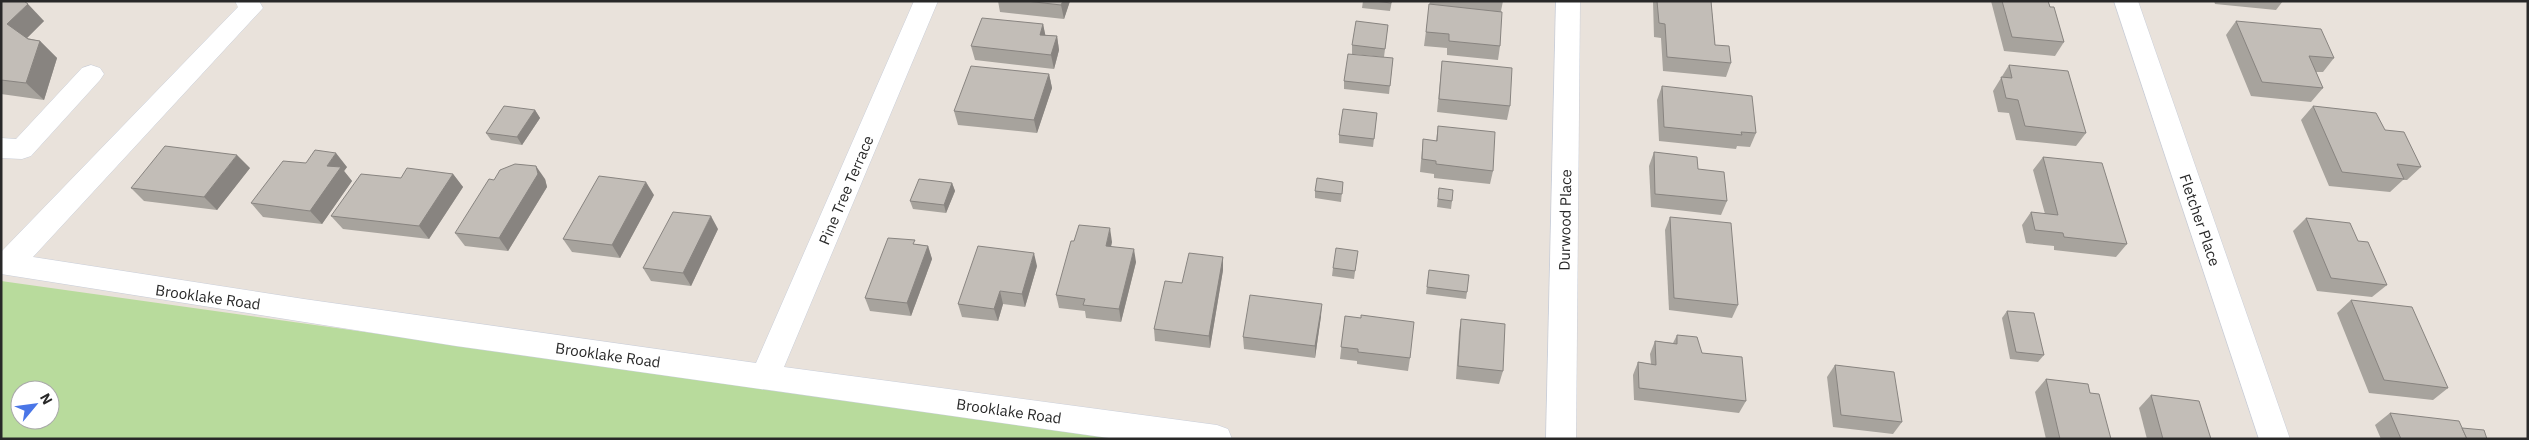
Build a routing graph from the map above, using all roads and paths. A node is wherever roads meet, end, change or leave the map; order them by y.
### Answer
1 (247, 1) edge
2 (926, 1) edge
3 (1568, 1) edge
4 (2126, 1) edge
5 (91, 74) dead end
6 (1, 148) edge
7 (5, 264) edge
8 (765, 378) junction
9 (1217, 439) edge
10 (1561, 439) edge
11 (2275, 439) edge

1 - 7 street
2 - 8 street, Pine Tree Terrace
3 - 10 street, Durwood Place
4 - 11 street, Fletcher Place
5 - 6 street
7 - 8 street, Brooklake Road
8 - 9 street, Brooklake Road

